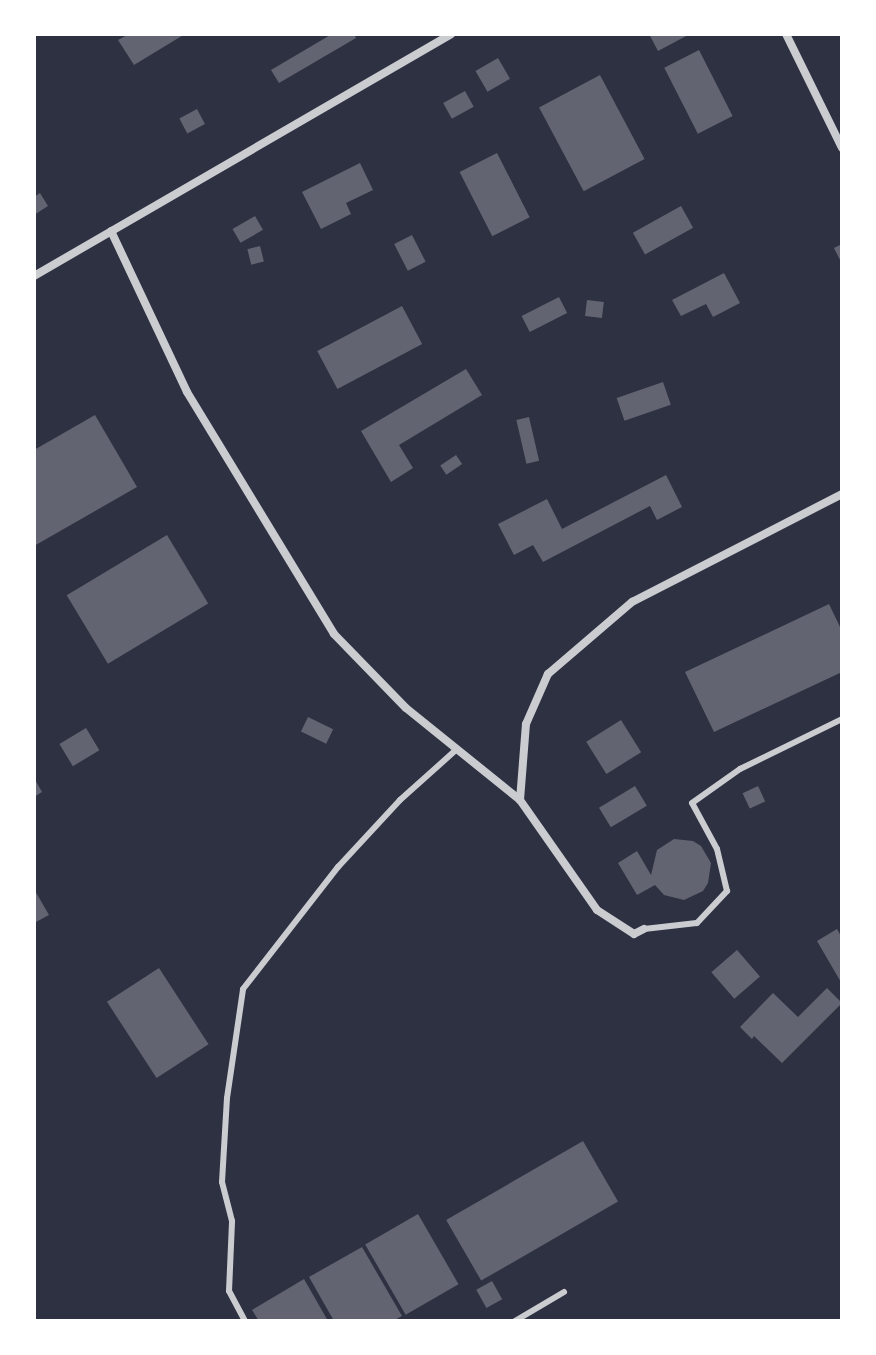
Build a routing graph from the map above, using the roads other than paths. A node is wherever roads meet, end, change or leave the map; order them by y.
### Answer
1 (451, 34) edge
2 (786, 34) edge
3 (842, 148) edge
4 (111, 231) junction
5 (34, 276) edge
6 (842, 494) edge
7 (842, 719) edge
8 (457, 749) junction
9 (520, 800) junction
10 (644, 929) joint
11 (564, 1292) dead end
12 (245, 1321) edge
13 (515, 1321) edge

1 - 4 street
2 - 3 street
4 - 5 street
4 - 8 street
6 - 9 street
7 - 10 lane
8 - 9 street
8 - 12 lane
9 - 10 street
11 - 13 lane

